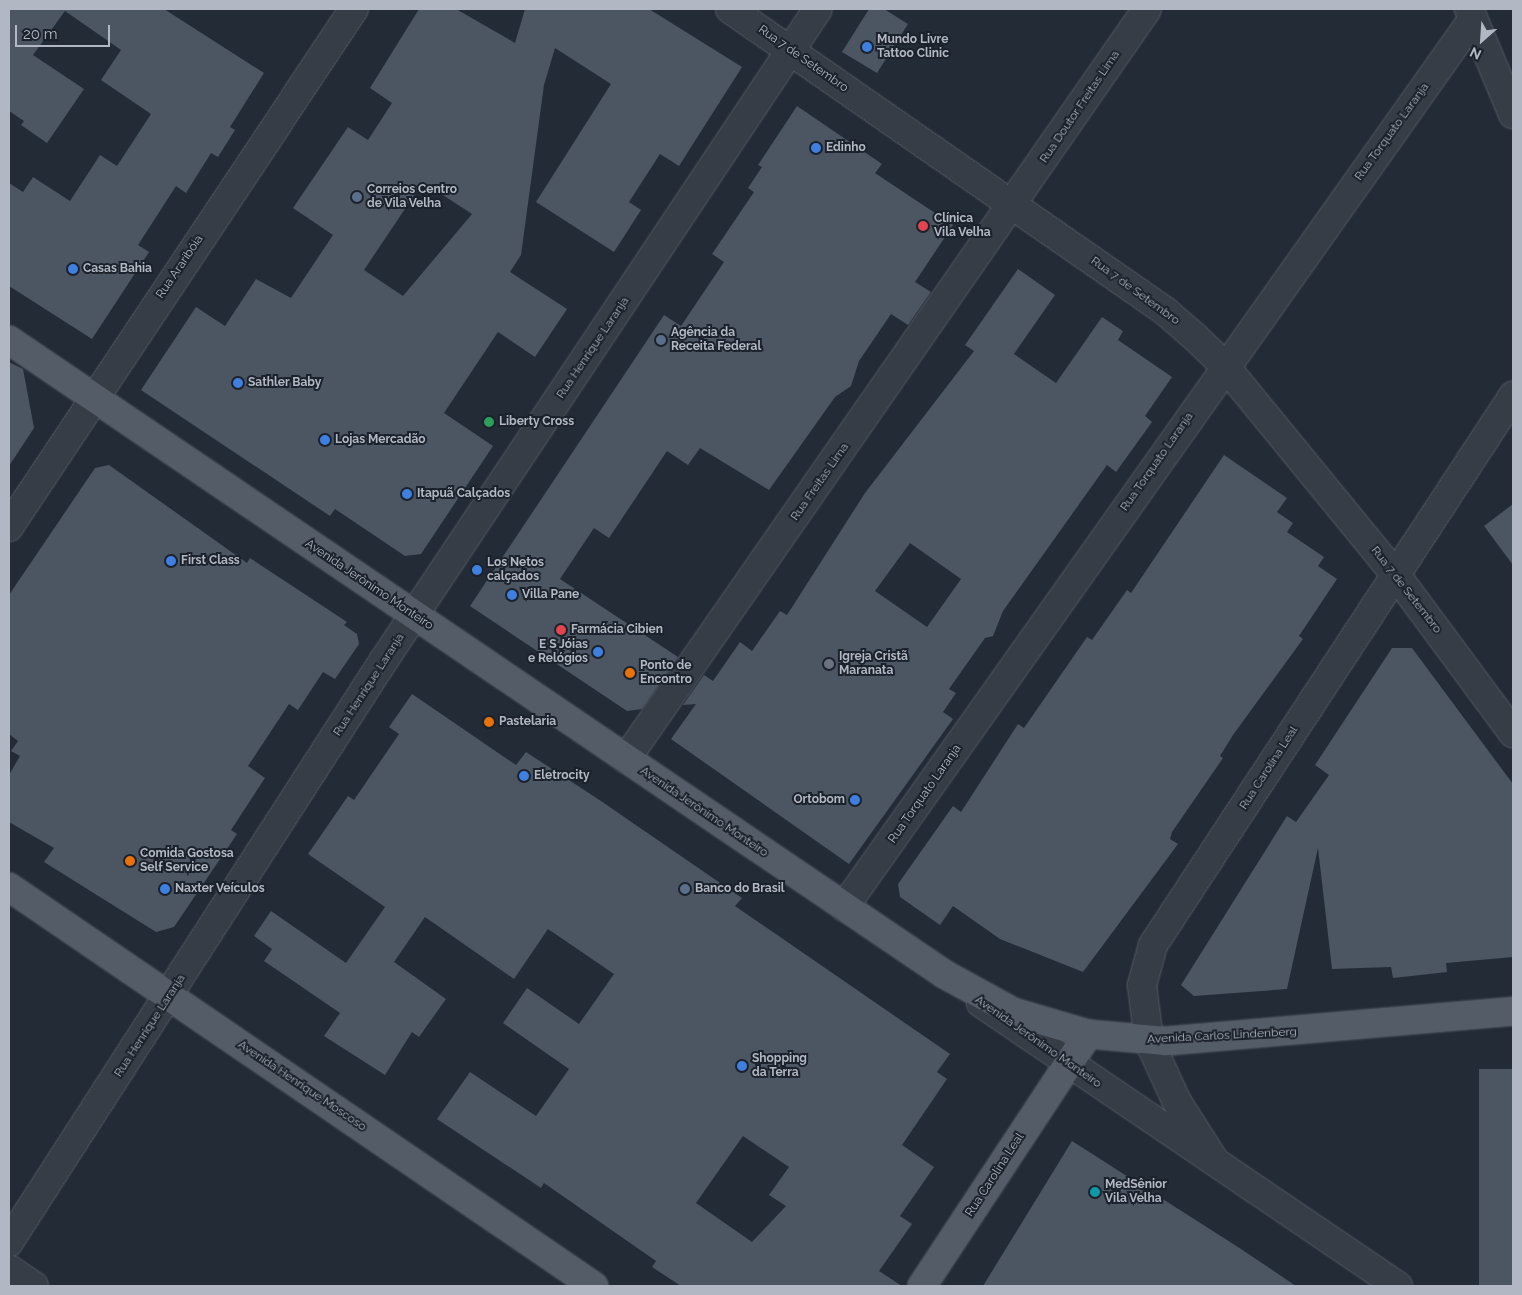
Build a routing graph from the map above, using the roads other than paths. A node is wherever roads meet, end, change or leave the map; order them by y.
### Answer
1 (354, 9) edge
2 (730, 9) edge
3 (818, 9) edge
4 (1148, 9) edge
5 (1471, 14) edge
6 (790, 50) junction
7 (1513, 114) edge
8 (1013, 205) junction
9 (9, 340) edge
10 (1224, 365) junction
11 (1513, 396) edge
12 (93, 397) junction
13 (9, 527) edge
14 (1396, 574) junction
15 (415, 616) junction
16 (1513, 733) edge
17 (626, 759) junction
18 (9, 887) edge
19 (844, 907) junction
20 (944, 974) junction
21 (170, 996) junction
22 (1513, 1011) edge
23 (1088, 1034) junction
24 (1149, 1040) junction
25 (1068, 1064) junction
26 (1214, 1160) junction
27 (9, 1242) edge
28 (9, 1269) edge
29 (34, 1286) edge
30 (594, 1286) edge
31 (922, 1286) edge
32 (1398, 1286) edge

1 - 12 street, Rua Araribóia
2 - 6 street, Rua 7 de Setembro
3 - 6 street, Rua Henrique Laranja
4 - 8 street, Rua Doutor Freitas Lima
5 - 7 street
5 - 10 street, Rua Torquato Laranja
6 - 8 street, Rua 7 de Setembro
6 - 15 street, Rua Henrique Laranja
8 - 10 street, Rua 7 de Setembro
8 - 17 street, Rua Freitas Lima
9 - 12 main road, Avenida Jerônimo Monteiro
10 - 14 street, Rua 7 de Setembro
10 - 19 street, Rua Torquato Laranja
11 - 14 street, Rua Carolina Leal
12 - 13 street, Rua Araribóia
12 - 15 main road, Avenida Jerônimo Monteiro
14 - 16 street, Rua 7 de Setembro
14 - 24 street, Rua Carolina Leal
15 - 17 main road, Avenida Jerônimo Monteiro
15 - 21 street, Rua Henrique Laranja
17 - 19 main road, Avenida Jerônimo Monteiro
18 - 21 main road, Avenida Henrique Moscoso
19 - 20 main road, Avenida Jerônimo Monteiro
20 - 23 main road, Avenida Carlos Lindenberg
20 - 25 street, Avenida Jerônimo Monteiro
21 - 27 street, Rua Henrique Laranja
21 - 30 main road, Avenida Henrique Moscoso
22 - 24 main road, Avenida Carlos Lindenberg
23 - 24 main road, Avenida Carlos Lindenberg
23 - 25 main road, Rua Carolina Leal
24 - 26 street, Rua Carolina Leal
25 - 26 street, Avenida Jerônimo Monteiro
25 - 31 main road, Rua Carolina Leal
26 - 32 street, Avenida Jerônimo Monteiro
28 - 29 street

